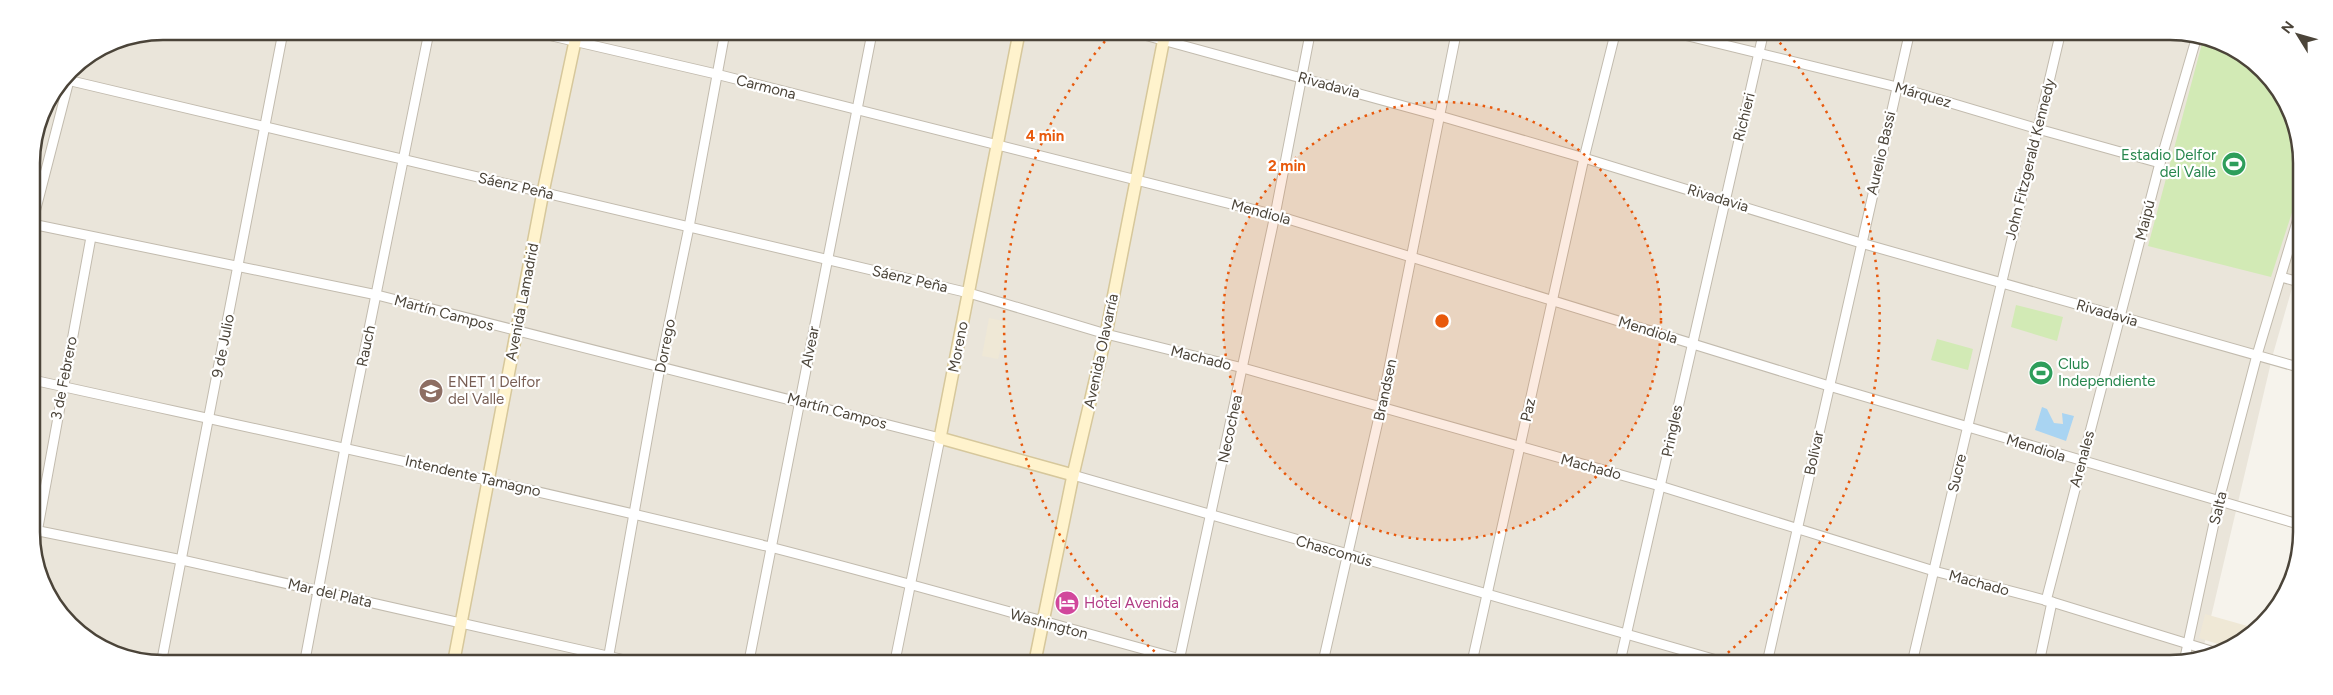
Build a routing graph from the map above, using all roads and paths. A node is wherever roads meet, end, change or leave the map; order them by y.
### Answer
1 (280, 40) edge
2 (428, 40) edge
3 (575, 40) edge
4 (591, 40) edge
5 (723, 40) edge
6 (871, 40) edge
7 (1018, 40) edge
8 (1163, 40) edge
9 (1174, 40) edge
10 (1309, 40) edge
11 (1455, 40) edge
12 (1614, 40) edge
13 (1708, 40) edge
14 (1762, 40) edge
15 (1907, 40) edge
16 (2059, 40) edge
17 (2195, 43) edge
18 (1759, 53) junction
19 (716, 74) junction
20 (1302, 78) junction
21 (71, 81) edge
22 (1897, 86) junction
23 (64, 90) edge
24 (858, 110) junction
25 (1440, 116) junction
26 (264, 127) junction
27 (2038, 129) junction
28 (997, 145) junction
29 (1584, 158) junction
30 (405, 160) junction
31 (2160, 163) junction
32 (1136, 180) junction
33 (40, 190) edge
34 (543, 192) junction
35 (1724, 200) junction
36 (1276, 215) junction
37 (40, 226) edge
38 (689, 227) junction
39 (2293, 236) edge
40 (91, 237) junction
41 (1861, 243) junction
42 (1413, 256) junction
43 (827, 260) junction
44 (238, 266) junction
45 (2281, 277) junction
46 (2293, 280) edge
47 (2001, 282) junction
48 (969, 293) junction
49 (377, 295) junction
50 (1552, 301) junction
51 (2120, 317) junction
52 (516, 332) junction
53 (1106, 334) junction
54 (1691, 344) junction
55 (2257, 355) junction
56 (2293, 366) edge
57 (660, 367) junction
58 (1243, 368) junction
59 (40, 381) edge
60 (62, 386) junction
61 (1829, 386) junction
62 (799, 401) junction
63 (1381, 408) junction
64 (209, 418) junction
65 (1967, 427) junction
66 (940, 438) junction
67 (345, 448) junction
68 (1519, 448) junction
69 (2081, 462) junction
70 (1072, 475) junction
71 (490, 479) junction
72 (1660, 486) junction
73 (2219, 500) junction
74 (40, 504) edge
75 (635, 514) junction
76 (1211, 516) junction
77 (2293, 522) edge
78 (1798, 529) junction
79 (40, 532) edge
80 (770, 548) junction
81 (1348, 555) junction
82 (182, 560) junction
83 (1934, 571) junction
84 (911, 586) junction
85 (319, 591) junction
86 (1488, 594) junction
87 (2049, 602) junction
88 (1043, 622) junction
89 (461, 623) junction
90 (1626, 634) junction
91 (2187, 644) junction
92 (2206, 649) edge
93 (2185, 654) edge
94 (163, 655) edge
95 (306, 655) edge
96 (455, 655) edge
97 (595, 655) edge
98 (609, 655) edge
99 (750, 655) edge
100 (896, 655) edge
101 (1036, 655) edge
102 (1161, 655) edge
103 (1183, 655) edge
104 (1325, 655) edge
105 (1474, 655) edge
106 (1622, 655) edge
107 (1699, 655) edge
108 (1769, 655) edge
109 (1914, 655) edge
110 (2040, 655) edge

1 - 26 street, 9 de Julio
2 - 30 street, Rauch
3 - 34 main road, Avenida Lamadrid
4 - 19 street, Carmona
5 - 19 street, Dorrego
6 - 24 street, Alvear
7 - 28 main road, Moreno
8 - 32 main road, Avenida Olavarría
9 - 20 street, Rivadavia
10 - 20 street, Necochea
11 - 25 street, Brandsen
12 - 29 street, Paz
13 - 18 street, Márquez
14 - 18 street, Richieri
15 - 22 street, Aurelio Bassi
16 - 27 street, John Fitzgerald Kennedy
17 - 31 street, Maipú
18 - 22 street, Márquez
18 - 35 street, Richieri
19 - 24 street, Carmona
19 - 38 street, Dorrego
20 - 25 street, Rivadavia
20 - 36 street, Necochea
21 - 26 street, Sáenz Peña
22 - 27 street, Márquez
22 - 41 street, Aurelio Bassi
23 - 33 street
24 - 28 street, Carmona
24 - 43 street, Alvear
25 - 29 street, Rivadavia
25 - 42 street, Brandsen
26 - 30 street, Sáenz Peña
26 - 44 street, 9 de Julio
27 - 31 street, Márquez
27 - 47 street, John Fitzgerald Kennedy
28 - 32 street, Mendiola
28 - 48 main road, Moreno
29 - 35 street, Rivadavia
29 - 50 street, Paz
30 - 34 street, Sáenz Peña
30 - 49 street, Rauch
31 - 51 street, Maipú
32 - 36 street, Mendiola
32 - 53 main road, Avenida Olavarría
34 - 38 street, Sáenz Peña
34 - 52 main road, Avenida Lamadrid
35 - 41 street, Rivadavia
35 - 54 street, Pringles
36 - 42 street, Mendiola
36 - 58 street, Necochea
37 - 40 street, Martín Campos
38 - 43 street, Sáenz Peña
38 - 57 street, Dorrego
39 - 45 street, Salta
40 - 44 street, Martín Campos
40 - 60 street, 3 de Febrero
41 - 47 street, Rivadavia
41 - 61 street, Bolívar
42 - 50 street, Mendiola
42 - 63 street, Brandsen
43 - 48 street, Sáenz Peña
43 - 62 street, Alvear
44 - 49 street, Martín Campos
44 - 64 street, 9 de Julio
45 - 46 street
45 - 55 street, Salta
47 - 51 street, Rivadavia
47 - 65 street, Sucre
48 - 53 street, Machado
48 - 66 main road, Moreno
49 - 52 street, Martín Campos
49 - 67 street, Rauch
50 - 54 street, Mendiola
50 - 68 street, Paz
51 - 55 street, Rivadavia
51 - 69 street, Arenales
52 - 57 street, Martín Campos
52 - 71 main road, Avenida Lamadrid
53 - 58 street, Machado
53 - 70 main road, Avenida Olavarría
54 - 61 street, Mendiola
54 - 72 street, Pringles
55 - 56 street, Rivadavia
55 - 73 street, Salta
57 - 62 street, Martín Campos
57 - 75 street, Dorrego
58 - 63 street, Machado
58 - 76 street, Necochea
59 - 60 street, Intendente Tamagno
60 - 64 street, Intendente Tamagno
60 - 74 street, 3 de Febrero
61 - 65 street, Mendiola
61 - 78 street, Bolívar
62 - 66 street, Martín Campos
62 - 80 street, Alvear
63 - 68 street, Machado
63 - 81 street, Brandsen
64 - 67 street, Intendente Tamagno
64 - 82 street, 9 de Julio
65 - 69 street, Mendiola
65 - 83 street, Sucre
66 - 70 main road, Chascomús
66 - 84 street, Moreno
67 - 71 street, Intendente Tamagno
67 - 85 street, Rauch
68 - 72 street, Machado
68 - 86 street, Paz
69 - 73 street, Mendiola
69 - 87 street, Arenales
70 - 76 street, Chascomús
70 - 88 main road, Avenida Olavarría
71 - 75 street, Intendente Tamagno
71 - 89 main road, Avenida Lamadrid
72 - 78 street, Machado
72 - 90 street, Pringles
73 - 77 street, Mendiola
73 - 91 street, Salta
75 - 80 street, Intendente Tamagno
75 - 98 street, Dorrego
76 - 81 street, Chascomús
76 - 103 street, Necochea
78 - 83 street, Machado
78 - 108 street, Bolívar
79 - 82 street, Mar del Plata
80 - 84 street, Intendente Tamagno
80 - 99 street, Alvear
81 - 86 street, Chascomús
81 - 104 street, Brandsen
82 - 85 street, Mar del Plata
82 - 94 street, 9 de Julio
83 - 87 street, Machado
83 - 109 street, Sucre
84 - 88 street, Washington
84 - 100 street, Moreno
85 - 89 street, Mar del Plata
85 - 95 street, Rauch
86 - 90 street, Chascomús
86 - 105 street, Paz
87 - 91 street, Machado
87 - 110 street, Arenales
88 - 101 main road, Avenida Olavarría
88 - 102 street, Washington
89 - 96 main road, Avenida Lamadrid
89 - 97 street, Mar del Plata
90 - 106 street, Pringles
90 - 107 street, Chascomús
91 - 92 street, Machado
91 - 93 street, Salta

